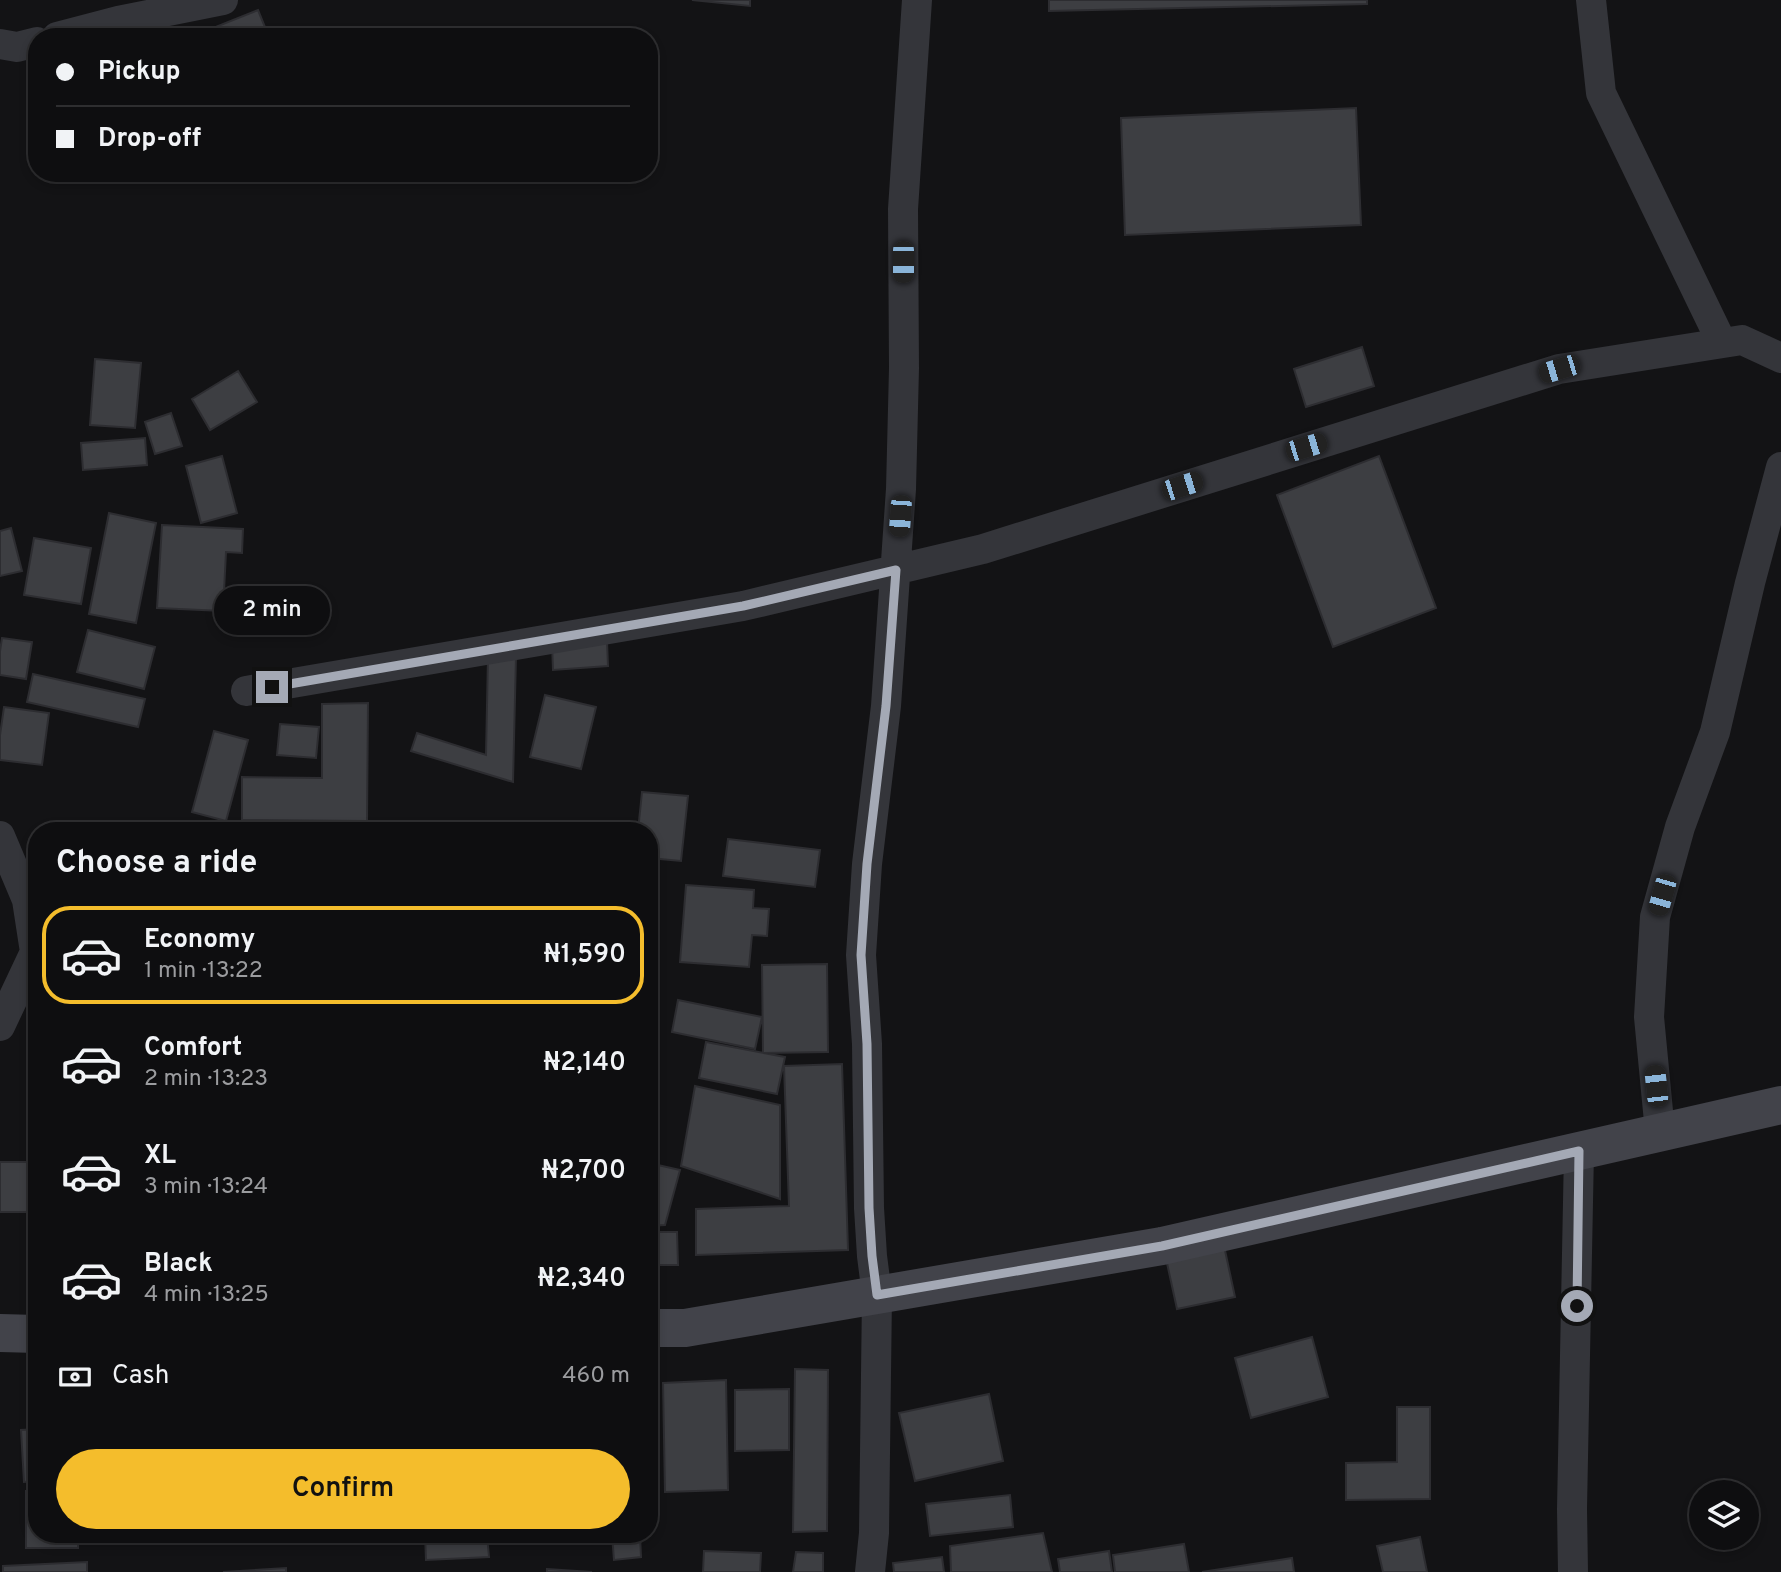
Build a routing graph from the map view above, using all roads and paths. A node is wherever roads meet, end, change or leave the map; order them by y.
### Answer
1 (223, 0) edge
2 (917, 0) edge
3 (1591, 0) edge
4 (91, 28) edge
5 (0, 44) edge
6 (28, 44) edge
7 (1721, 344) junction
8 (1781, 358) edge
9 (1781, 467) edge
10 (896, 570) junction
11 (246, 691) dead end
12 (0, 836) edge
13 (28, 906) edge
14 (28, 967) edge
15 (0, 1026) edge
16 (1781, 1105) edge
17 (1660, 1132) junction
18 (1579, 1151) junction
19 (877, 1295) junction
20 (658, 1328) edge
21 (0, 1333) edge
22 (28, 1334) edge
23 (870, 1572) edge
24 (1573, 1572) edge

1 - 4 street
2 - 10 street
3 - 7 street
5 - 6 street
7 - 8 street
7 - 10 street
9 - 17 street
10 - 11 street
10 - 19 street
12 - 13 street
14 - 15 street
16 - 17 main road
17 - 18 main road
18 - 19 main road
18 - 24 street
19 - 20 main road
19 - 23 street
21 - 22 main road

